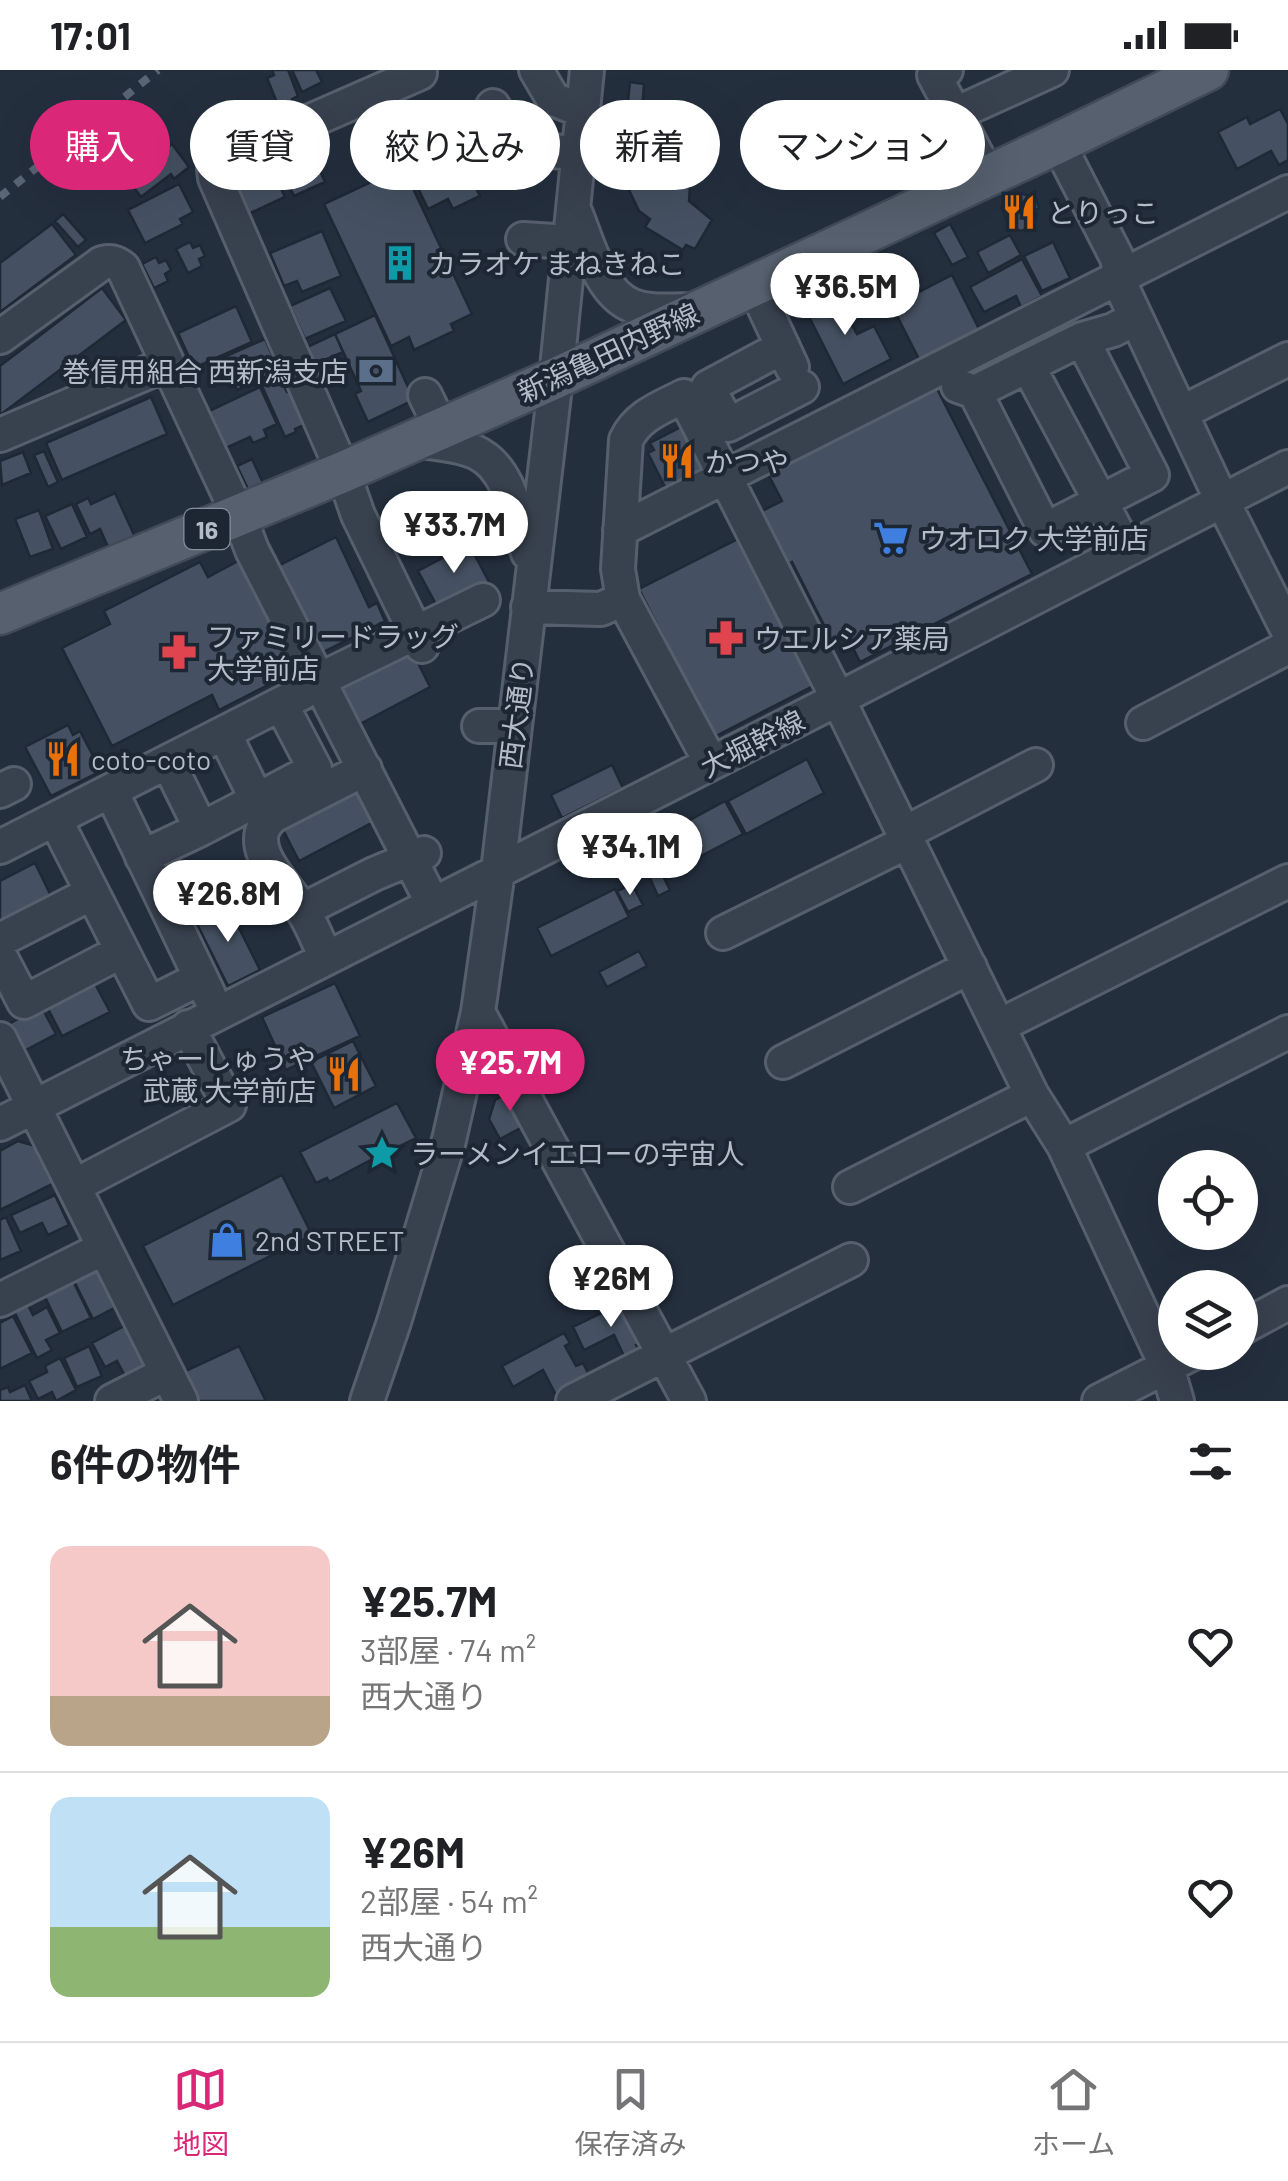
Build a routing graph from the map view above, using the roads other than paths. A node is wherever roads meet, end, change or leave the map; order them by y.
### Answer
1 (536, 70) edge
2 (588, 70) edge
3 (1052, 70) edge
4 (1208, 70) edge
5 (937, 72) edge
6 (420, 73) dead end
7 (584, 100) edge
8 (949, 100) edge
9 (985, 100) edge
10 (580, 110) edge
11 (580, 142) edge
12 (1058, 143) junction
13 (560, 152) edge
14 (579, 153) junction
15 (985, 170) edge
16 (988, 176) junction
17 (1288, 192) edge
18 (572, 226) junction
19 (523, 238) dead end
20 (1120, 277) junction
21 (754, 284) junction
22 (699, 310) junction
23 (1136, 318) junction
24 (0, 337) edge
25 (1082, 339) junction
26 (783, 347) junction
27 (1288, 358) edge
28 (166, 364) junction
29 (1028, 366) junction
30 (934, 371) junction
31 (556, 378) junction
32 (802, 387) junction
33 (975, 392) junction
34 (705, 410) junction
35 (1180, 413) junction
36 (426, 421) junction
37 (822, 427) junction
38 (0, 436) edge
39 (1200, 453) junction
40 (1288, 467) edge
41 (343, 472) junction
42 (1152, 475) junction
43 (725, 476) junction
44 (1224, 500) junction
45 (1100, 502) junction
46 (239, 516) junction
47 (620, 530) junction
48 (1126, 548) junction
49 (532, 567) junction
50 (623, 599) junction
51 (483, 600) dead end
52 (528, 607) junction
53 (0, 614) edge
54 (1288, 631) edge
55 (419, 639) junction
56 (1288, 647) edge
57 (319, 680) junction
58 (838, 699) junction
59 (281, 704) junction
60 (1143, 722) dead end
61 (479, 726) dead end
62 (515, 726) junction
63 (224, 733) junction
64 (168, 762) junction
65 (711, 763) junction
66 (1036, 764) dead end
67 (371, 770) junction
68 (111, 791) junction
69 (257, 800) junction
70 (55, 819) junction
71 (201, 828) junction
72 (905, 838) junction
73 (0, 848) edge
74 (142, 857) junction
75 (417, 857) junction
76 (498, 871) junction
77 (1288, 880) edge
78 (92, 894) junction
79 (434, 904) junction
80 (303, 910) junction
81 (724, 933) dead end
82 (0, 940) edge
83 (122, 952) junction
84 (0, 956) edge
85 (326, 958) junction
86 (970, 967) junction
87 (201, 978) junction
88 (478, 1012) junction
89 (203, 1020) junction
90 (999, 1026) junction
91 (1288, 1032) edge
92 (0, 1038) edge
93 (783, 1062) dead end
94 (1032, 1095) junction
95 (35, 1107) junction
96 (0, 1124) edge
97 (1064, 1146) junction
98 (74, 1186) junction
99 (850, 1187) dead end
100 (104, 1248) junction
101 (852, 1260) dead end
102 (0, 1300) edge
103 (1288, 1303) edge
104 (1158, 1318) edge
105 (1258, 1319) edge
106 (666, 1356) junction
107 (1161, 1370) edge
108 (1180, 1370) edge
109 (174, 1387) edge
110 (112, 1401) edge
111 (367, 1401) edge
112 (573, 1401) edge
113 (689, 1401) edge
114 (1100, 1401) edge
115 (1176, 1401) edge

1 - 10 street
2 - 7 street, 西大通り
3 - 9 street
4 - 12 main road, 新潟亀田内野線 / 16
5 - 8 street
6 - 41 street
11 - 14 street, 西大通り
12 - 16 main road, 新潟亀田内野線 / 16
12 - 20 street
13 - 14 street
14 - 18 street, 西大通り
15 - 16 street
16 - 21 main road, 新潟亀田内野線 / 16
17 - 20 street
18 - 19 street
18 - 22 street
18 - 31 street, 西大通り
20 - 23 street
20 - 30 street
21 - 22 main road, 新潟亀田内野線 / 16
21 - 26 street
22 - 31 main road, 新潟亀田内野線 / 16
23 - 25 street
23 - 35 street
24 - 28 street
25 - 29 street
25 - 42 street
26 - 32 street
26 - 34 street
27 - 35 street
28 - 38 street
28 - 46 street
29 - 33 street
29 - 45 street
30 - 33 street
30 - 37 street
31 - 36 main road, 新潟亀田内野線 / 16
31 - 49 street, 西大通り
32 - 34 street
32 - 37 street
33 - 45 street
34 - 43 street
34 - 47 street
35 - 39 street
36 - 41 main road, 新潟亀田内野線 / 16
36 - 49 street
37 - 43 street
39 - 42 street
39 - 44 street
40 - 44 street, 大堀幹線
41 - 46 main road, 新潟亀田内野線 / 16
41 - 55 street
42 - 45 street
43 - 47 street
43 - 58 street
44 - 48 street, 大堀幹線
44 - 54 street
45 - 48 street
46 - 53 main road, 新潟亀田内野線 / 16
46 - 57 street
47 - 50 street
48 - 58 street, 大堀幹線
49 - 52 street, 西大通り
50 - 52 street
50 - 65 street
51 - 55 street
52 - 62 street, 西大通り
55 - 57 street
56 - 60 street
57 - 59 street
57 - 67 street
58 - 65 street, 大堀幹線
58 - 72 street
59 - 63 street
59 - 69 street
61 - 62 street
62 - 76 street, 西大通り
63 - 64 street
63 - 69 street
64 - 68 street
64 - 71 street
65 - 76 street, 大堀幹線
66 - 72 street
67 - 75 street
67 - 80 street
68 - 70 street
68 - 74 street
69 - 71 street
70 - 73 street
70 - 78 street
71 - 74 street
72 - 81 street
72 - 86 street
74 - 87 street
75 - 79 street
75 - 80 street
76 - 79 street, 大堀幹線
76 - 88 street, 西大通り
77 - 90 street
78 - 82 street
78 - 83 street
79 - 85 street, 大堀幹線
80 - 85 street
83 - 84 street
83 - 87 street
85 - 89 street, 大堀幹線
86 - 90 street
86 - 93 street
87 - 89 street
88 - 106 street
88 - 111 street, 西大通り
89 - 95 street, 大堀幹線
89 - 98 street
90 - 94 street
91 - 97 street
92 - 95 street
94 - 97 street
94 - 99 street
95 - 96 street, 大堀幹線
95 - 98 street
97 - 104 street
98 - 100 street
100 - 102 street
100 - 109 street
101 - 106 street
103 - 105 street
106 - 112 street
106 - 113 street
107 - 114 street
108 - 115 street
109 - 110 street

